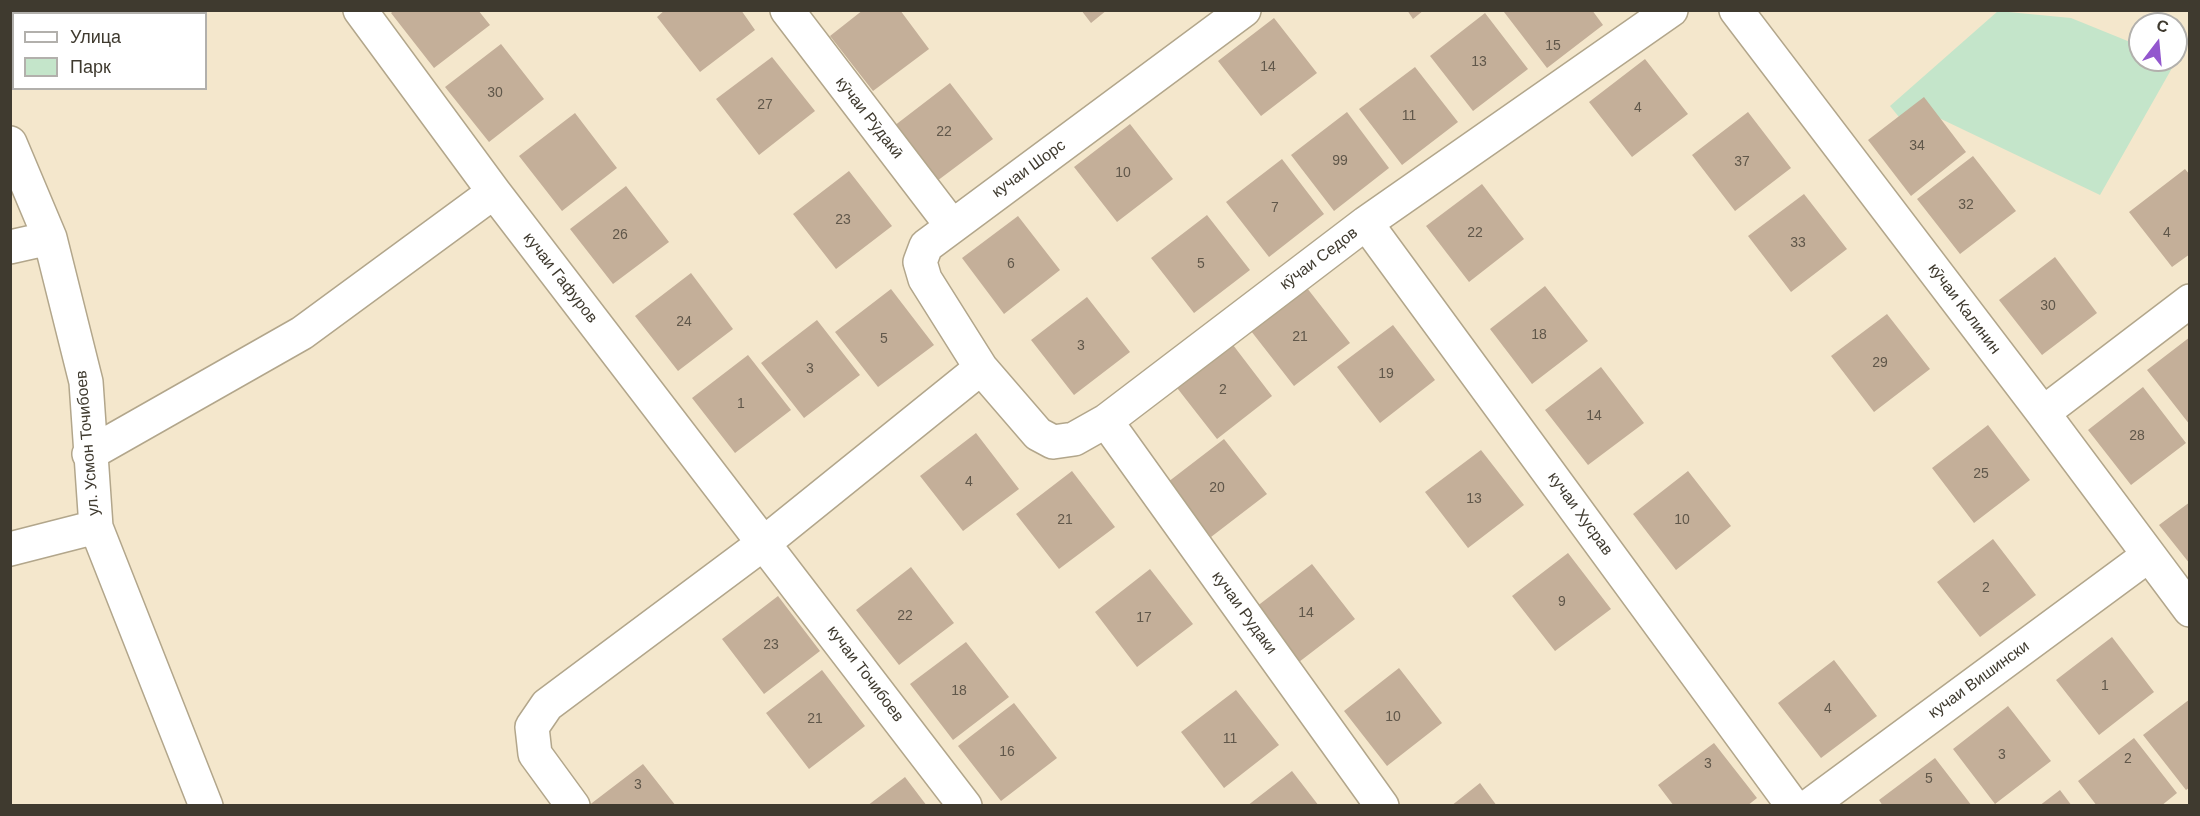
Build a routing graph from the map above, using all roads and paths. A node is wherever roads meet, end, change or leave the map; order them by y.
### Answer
1 (360, 10) edge
2 (787, 10) edge
3 (1671, 10) edge
4 (1736, 10) edge
5 (1224, 16) edge
6 (10, 143) edge
7 (494, 192) junction
8 (1366, 223) junction
9 (952, 226) junction
10 (50, 238) junction
11 (10, 247) edge
12 (2190, 301) edge
13 (981, 368) junction
14 (2043, 413) junction
15 (1106, 421) junction
16 (89, 454) junction
17 (96, 526) junction
18 (764, 543) junction
19 (10, 549) edge
20 (2149, 555) junction
21 (2190, 610) edge
22 (206, 806) edge
23 (573, 806) edge
24 (965, 806) edge
25 (1382, 806) edge
26 (1793, 806) edge
27 (1809, 806) edge

1 - 7 street, кучаи Гафуров
2 - 9 street, кӯчаи Рӯдакӣ
3 - 8 street, кӯчаи Седов
4 - 14 street, кӯчаи Калинин
5 - 9 street, кучаи Шорс
6 - 10 street, ул. Усмон Точибоев
7 - 16 street
7 - 18 street, кучаи Гафуров
8 - 15 street, кӯчаи Седов
8 - 26 street, кучаи Хусрав
9 - 13 street, кучаи Шорс
10 - 11 street
10 - 16 street, ул. Усмон Точибоев
12 - 14 street
13 - 15 street, кӯчаи Седов
13 - 18 street
14 - 20 street, кӯчаи Калинин
15 - 25 street, кучаи Рудаки
16 - 17 street, ул. Усмон Точибоев
17 - 19 street
17 - 22 street, ул. Усмон Точибоев
18 - 23 street
18 - 24 street, кучаи Точибоев
20 - 21 street, кӯчаи Калинин
20 - 27 street, кучаи Вишински

